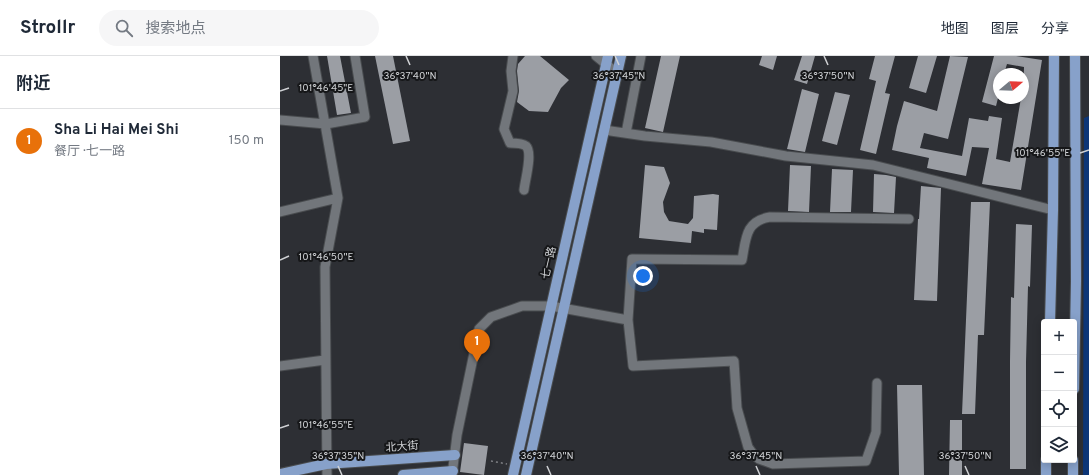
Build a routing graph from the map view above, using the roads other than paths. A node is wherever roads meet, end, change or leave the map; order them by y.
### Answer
1 (313, 56) edge
2 (355, 56) edge
3 (513, 56) edge
4 (596, 56) edge
5 (621, 56) edge
6 (641, 56) edge
7 (1054, 56) edge
8 (1075, 56) edge
9 (607, 60) edge
10 (617, 73) junction
11 (280, 120) edge
12 (326, 124) junction
13 (604, 130) junction
14 (626, 133) junction
15 (524, 190) dead end
16 (338, 198) junction
17 (1053, 210) junction
18 (280, 212) edge
19 (909, 219) dead end
20 (551, 306) junction
21 (564, 308) junction
22 (1050, 319) edge
23 (628, 320) junction
24 (1075, 355) edge
25 (325, 360) junction
26 (280, 366) edge
27 (877, 383) dead end
28 (455, 455) junction
29 (1046, 463) edge
30 (1073, 463) edge
31 (326, 464) junction
32 (514, 470) edge
33 (453, 473) edge
34 (280, 474) edge
35 (327, 475) edge
36 (403, 475) edge
37 (526, 475) edge
38 (1046, 475) edge
39 (1073, 475) edge

1 - 12 street
2 - 12 street
3 - 15 street
4 - 9 street
5 - 10 main road
6 - 14 street
7 - 17 main road
8 - 24 main road
9 - 10 street
9 - 20 main road, 七一路
10 - 13 main road
11 - 12 street
12 - 16 street
13 - 14 street
13 - 21 main road
14 - 17 street
16 - 18 street
16 - 25 street
17 - 22 main road
19 - 23 street
20 - 21 street
20 - 28 street
20 - 32 main road, 七一路
21 - 23 street
21 - 37 main road
23 - 27 street
25 - 26 street
25 - 31 street
28 - 31 main road, 北大街
28 - 33 street
29 - 38 main road
30 - 39 main road
31 - 34 main road, 北大街
31 - 35 street
33 - 36 main road

